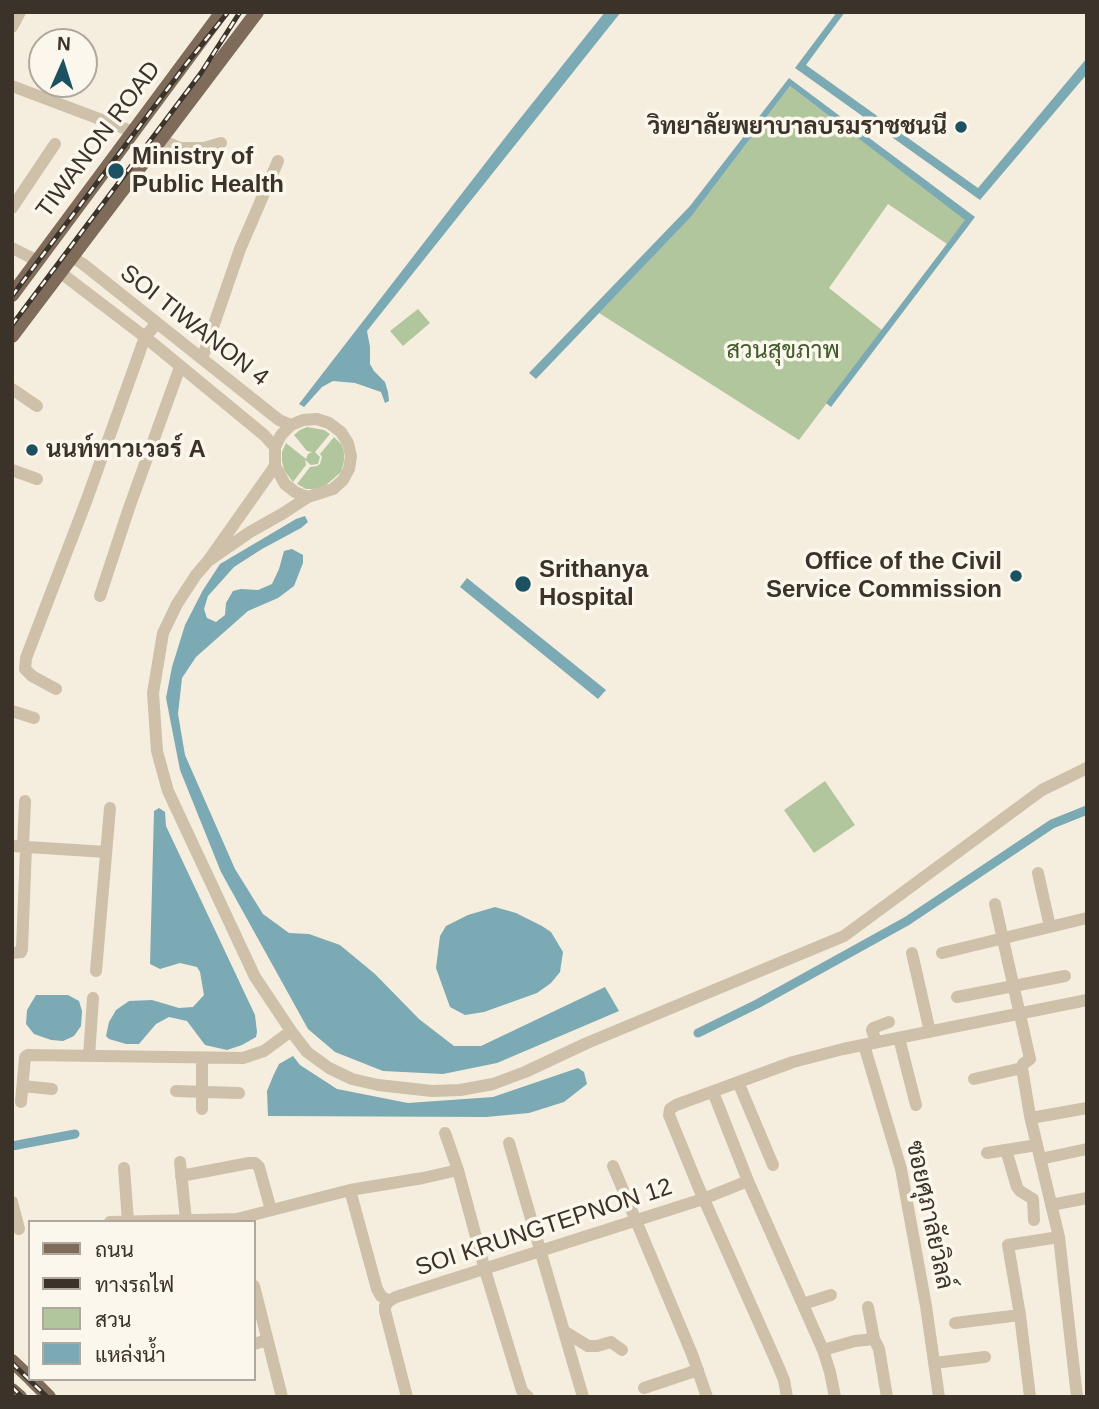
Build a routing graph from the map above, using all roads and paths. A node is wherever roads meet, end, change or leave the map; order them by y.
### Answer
1 (20, 12) edge
2 (222, 12) edge
3 (257, 12) edge
4 (12, 27) edge
5 (12, 86) edge
6 (134, 132) junction
7 (159, 139) junction
8 (221, 143) dead end
9 (55, 144) dead end
10 (278, 161) dead end
11 (12, 208) edge
12 (52, 242) junction
13 (12, 248) edge
14 (72, 257) junction
15 (38, 261) junction
16 (61, 273) junction
17 (12, 295) edge
18 (156, 324) junction
19 (12, 336) edge
20 (145, 337) junction
21 (202, 359) junction
22 (180, 367) junction
23 (12, 389) edge
24 (255, 401) junction
25 (37, 406) dead end
26 (240, 415) junction
27 (291, 425) junction
28 (275, 447) junction
29 (275, 466) junction
30 (12, 470) edge
31 (37, 479) dead end
32 (309, 497) junction
33 (208, 561) junction
34 (100, 596) dead end
35 (55, 689) dead end
36 (12, 711) edge
37 (34, 718) dead end
38 (1087, 768) edge
39 (24, 801) dead end
40 (110, 808) dead end
41 (20, 846) edge
42 (106, 852) junction
43 (1038, 873) dead end
44 (996, 904) dead end
45 (1087, 918) edge
46 (1050, 927) junction
47 (1003, 939) junction
48 (12, 953) edge
49 (912, 953) dead end
50 (942, 953) dead end
51 (96, 971) dead end
52 (1065, 976) dead end
53 (1013, 986) junction
54 (957, 997) dead end
55 (93, 998) dead end
56 (1087, 1000) edge
57 (1020, 1014) junction
58 (889, 1023) dead end
59 (290, 1031) junction
60 (930, 1032) junction
61 (899, 1038) junction
62 (870, 1044) junction
63 (89, 1056) junction
64 (202, 1058) junction
65 (1022, 1068) junction
66 (974, 1079) dead end
67 (738, 1082) junction
68 (23, 1086) junction
69 (52, 1089) dead end
70 (176, 1091) dead end
71 (201, 1092) junction
72 (713, 1092) junction
73 (239, 1093) dead end
74 (20, 1102) dead end
75 (916, 1105) dead end
76 (1087, 1108) edge
77 (202, 1110) dead end
78 (1031, 1118) junction
79 (445, 1133) dead end
80 (509, 1143) dead end
81 (1037, 1144) junction
82 (1087, 1149) edge
83 (1006, 1150) junction
84 (987, 1153) dead end
85 (1040, 1159) junction
86 (180, 1162) dead end
87 (773, 1165) dead end
88 (612, 1166) dead end
89 (124, 1168) dead end
90 (458, 1170) junction
91 (181, 1176) junction
92 (748, 1181) junction
93 (350, 1190) junction
94 (703, 1199) junction
95 (1087, 1199) edge
96 (12, 1202) edge
97 (1051, 1205) junction
98 (271, 1210) junction
99 (128, 1220) edge
100 (186, 1220) joint
101 (237, 1220) edge
102 (1034, 1220) dead end
103 (635, 1221) junction
104 (20, 1229) edge
105 (1059, 1237) junction
106 (541, 1252) junction
107 (485, 1270) junction
108 (256, 1294) edge
109 (831, 1295) dead end
110 (389, 1301) junction
111 (803, 1304) junction
112 (868, 1307) dead end
113 (1020, 1315) junction
114 (955, 1323) dead end
115 (565, 1332) junction
116 (874, 1339) junction
117 (267, 1340) junction
118 (256, 1343) edge
119 (622, 1350) dead end
120 (823, 1350) junction
121 (985, 1357) dead end
122 (12, 1361) edge
123 (934, 1363) junction
124 (698, 1370) junction
125 (28, 1377) edge
126 (32, 1381) edge
127 (644, 1388) dead end
128 (12, 1390) edge
129 (20, 1397) edge
130 (49, 1397) edge
131 (282, 1397) edge
132 (407, 1397) edge
133 (528, 1397) edge
134 (583, 1397) edge
135 (707, 1397) edge
136 (787, 1397) edge
137 (835, 1397) edge
138 (887, 1397) edge
139 (939, 1397) edge
140 (1030, 1397) edge
141 (1077, 1397) edge

1 - 4 street
2 - 6 main road, TIWANON ROAD
3 - 7 main road, TIWANON ROAD
5 - 6 street
6 - 12 main road, TIWANON ROAD
7 - 8 street
7 - 14 main road, TIWANON ROAD
9 - 11 street
10 - 21 street
12 - 14 main road
12 - 15 main road, TIWANON ROAD
13 - 15 street
14 - 16 main road, TIWANON ROAD
14 - 18 street, SOI TIWANON 4
15 - 17 main road, TIWANON ROAD
16 - 19 main road, TIWANON ROAD
16 - 20 street, SOI TIWANON 4
18 - 20 street
18 - 21 street, SOI TIWANON 4
20 - 22 street, SOI TIWANON 4
20 - 35 street
21 - 24 street, SOI TIWANON 4
22 - 26 street, SOI TIWANON 4
22 - 34 street
23 - 25 street
24 - 26 street
24 - 27 street, SOI TIWANON 4
26 - 28 street, SOI TIWANON 4
27 - 28 street
27 - 32 street
28 - 29 street
29 - 32 street
29 - 33 street
30 - 31 street
32 - 33 street
33 - 59 street
36 - 37 street
38 - 59 street
39 - 41 street
40 - 42 street
41 - 42 street
41 - 48 street
42 - 51 street
43 - 46 street
44 - 47 street
45 - 46 street
46 - 47 street
47 - 50 street
47 - 53 street
49 - 60 street
52 - 53 street
53 - 54 street
53 - 57 street
55 - 63 street
56 - 57 street, SOI KRUNGTEPNON 12
57 - 60 street, SOI KRUNGTEPNON 12
57 - 65 street
58 - 62 street
59 - 64 street
60 - 61 street, SOI KRUNGTEPNON 12
61 - 62 street, SOI KRUNGTEPNON 12
61 - 75 street
62 - 67 street, SOI KRUNGTEPNON 12
62 - 123 street, ซอยศุภาลัยวิลล์
63 - 64 street
63 - 68 street
64 - 71 street
65 - 66 street
65 - 78 street
67 - 72 street, SOI KRUNGTEPNON 12
67 - 87 street
68 - 69 street
68 - 74 street
70 - 71 street
71 - 73 street
71 - 77 street
72 - 92 street
72 - 94 street, SOI KRUNGTEPNON 12
76 - 78 street
78 - 81 street
79 - 90 street
80 - 106 street
81 - 83 street
81 - 85 street
82 - 85 street
83 - 84 street
83 - 102 street
85 - 97 street
86 - 91 street
88 - 103 street
89 - 99 street
90 - 93 street
90 - 107 street
91 - 98 street
91 - 100 street
92 - 94 street
92 - 111 street
93 - 98 street
93 - 110 street
94 - 103 street, SOI KRUNGTEPNON 12
94 - 136 street
95 - 97 street
96 - 104 street
97 - 105 street
98 - 101 street
100 - 101 street
103 - 106 street, SOI KRUNGTEPNON 12
103 - 124 street
105 - 113 street
105 - 141 street
106 - 107 street, SOI KRUNGTEPNON 12
106 - 115 street
107 - 110 street, SOI KRUNGTEPNON 12
107 - 133 street
108 - 117 street
109 - 111 street
110 - 132 street, SOI KRUNGTEPNON 12
111 - 120 street
112 - 116 street
113 - 114 street
113 - 140 street
115 - 119 street
115 - 134 street
116 - 120 street
116 - 138 street
117 - 118 street
117 - 131 street
120 - 137 street
121 - 123 street
122 - 125 main road
123 - 139 street, ซอยศุภาลัยวิลล์
124 - 127 street
124 - 135 street
126 - 130 main road
128 - 129 main road

